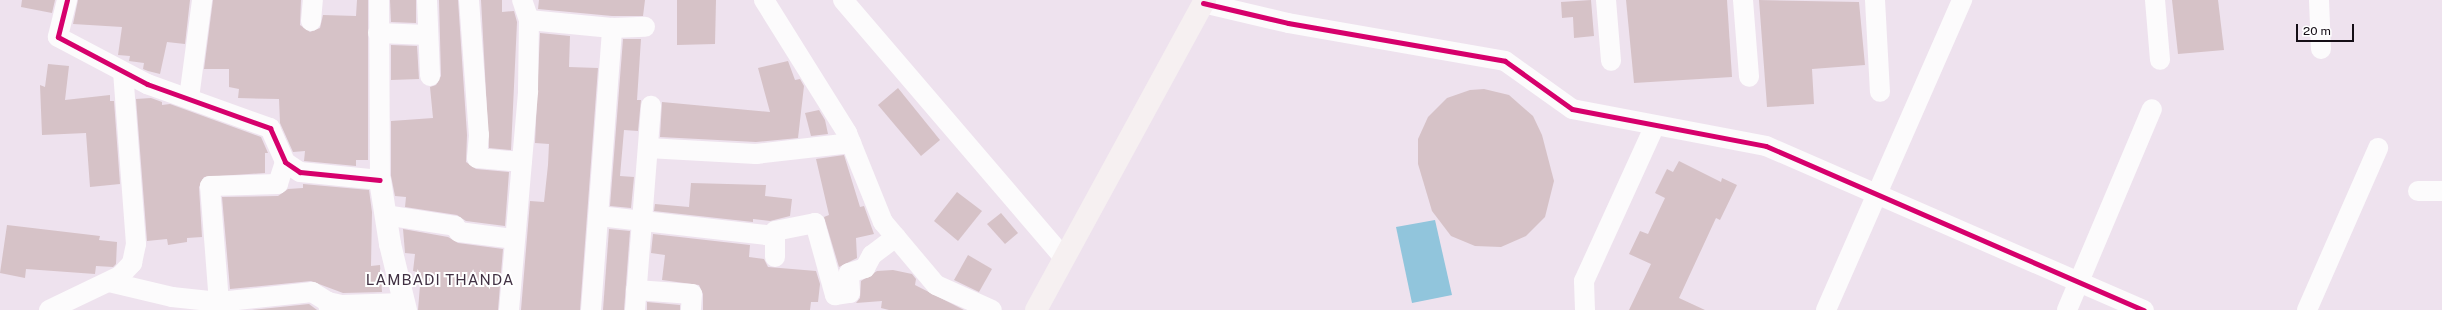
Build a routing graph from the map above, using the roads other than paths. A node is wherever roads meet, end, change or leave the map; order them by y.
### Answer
1 (67, 0) edge
2 (202, 0) edge
3 (313, 0) edge
4 (379, 0) edge
5 (427, 0) edge
6 (469, 0) edge
7 (522, 0) edge
8 (764, 0) edge
9 (843, 0) edge
10 (1606, 0) edge
11 (1743, 0) edge
12 (1875, 0) edge
13 (1962, 0) edge
14 (2156, 0) edge
15 (2319, 0) edge
16 (1204, 1) edge
17 (312, 20) dead end
18 (529, 20) junction
19 (645, 27) dead end
20 (612, 28) junction
21 (378, 33) junction
22 (428, 35) junction
23 (2321, 49) dead end
24 (2160, 60) dead end
25 (1612, 61) dead end
26 (123, 73) junction
27 (430, 76) dead end
28 (1749, 77) dead end
29 (1880, 92) dead end
30 (189, 98) junction
31 (651, 106) dead end
32 (2152, 109) dead end
33 (1655, 124) junction
34 (851, 143) junction
35 (648, 148) junction
36 (2378, 148) dead end
37 (285, 162) junction
38 (522, 162) junction
39 (380, 180) junction
40 (2418, 191) dead end
41 (2442, 191) edge
42 (1877, 194) junction
43 (385, 215) junction
44 (599, 216) junction
45 (642, 223) junction
46 (775, 236) junction
47 (896, 237) junction
48 (514, 239) junction
49 (775, 257) dead end
50 (1064, 258) junction
51 (110, 282) junction
52 (2079, 282) junction
53 (636, 290) junction
54 (219, 306) edge
55 (328, 306) edge
56 (405, 306) edge
57 (49, 310) edge
58 (509, 310) edge
59 (591, 310) edge
60 (635, 310) edge
61 (691, 310) edge
62 (992, 310) edge
63 (1036, 310) edge
64 (1585, 310) edge
65 (1826, 310) edge
66 (2067, 310) edge
67 (2144, 310) edge
68 (2306, 310) edge

1 - 26 street
2 - 30 street
3 - 17 street
4 - 21 street
5 - 22 street
6 - 38 street
7 - 18 street
8 - 34 street
9 - 50 street
10 - 25 street
11 - 28 street
12 - 29 street
13 - 42 street
14 - 24 street
15 - 23 street
16 - 33 street
16 - 50 main road
18 - 20 street
18 - 38 street
19 - 20 street
20 - 44 street
21 - 22 street
21 - 39 street
22 - 27 street
26 - 30 street
26 - 51 street
30 - 37 street
31 - 35 street
32 - 52 street
33 - 42 street
33 - 64 street
34 - 35 street
34 - 47 street
35 - 45 street
36 - 68 street
37 - 39 street
37 - 54 street
38 - 48 street
39 - 43 street
40 - 41 street
42 - 52 street
42 - 65 street
43 - 48 street
43 - 56 street
44 - 45 street
44 - 59 street
45 - 46 street
45 - 53 street
46 - 47 street
46 - 49 street
47 - 62 street
48 - 58 street
50 - 63 main road
51 - 54 street
51 - 57 street
52 - 66 street
52 - 67 street
53 - 60 street
53 - 61 street
54 - 55 street
55 - 56 street

